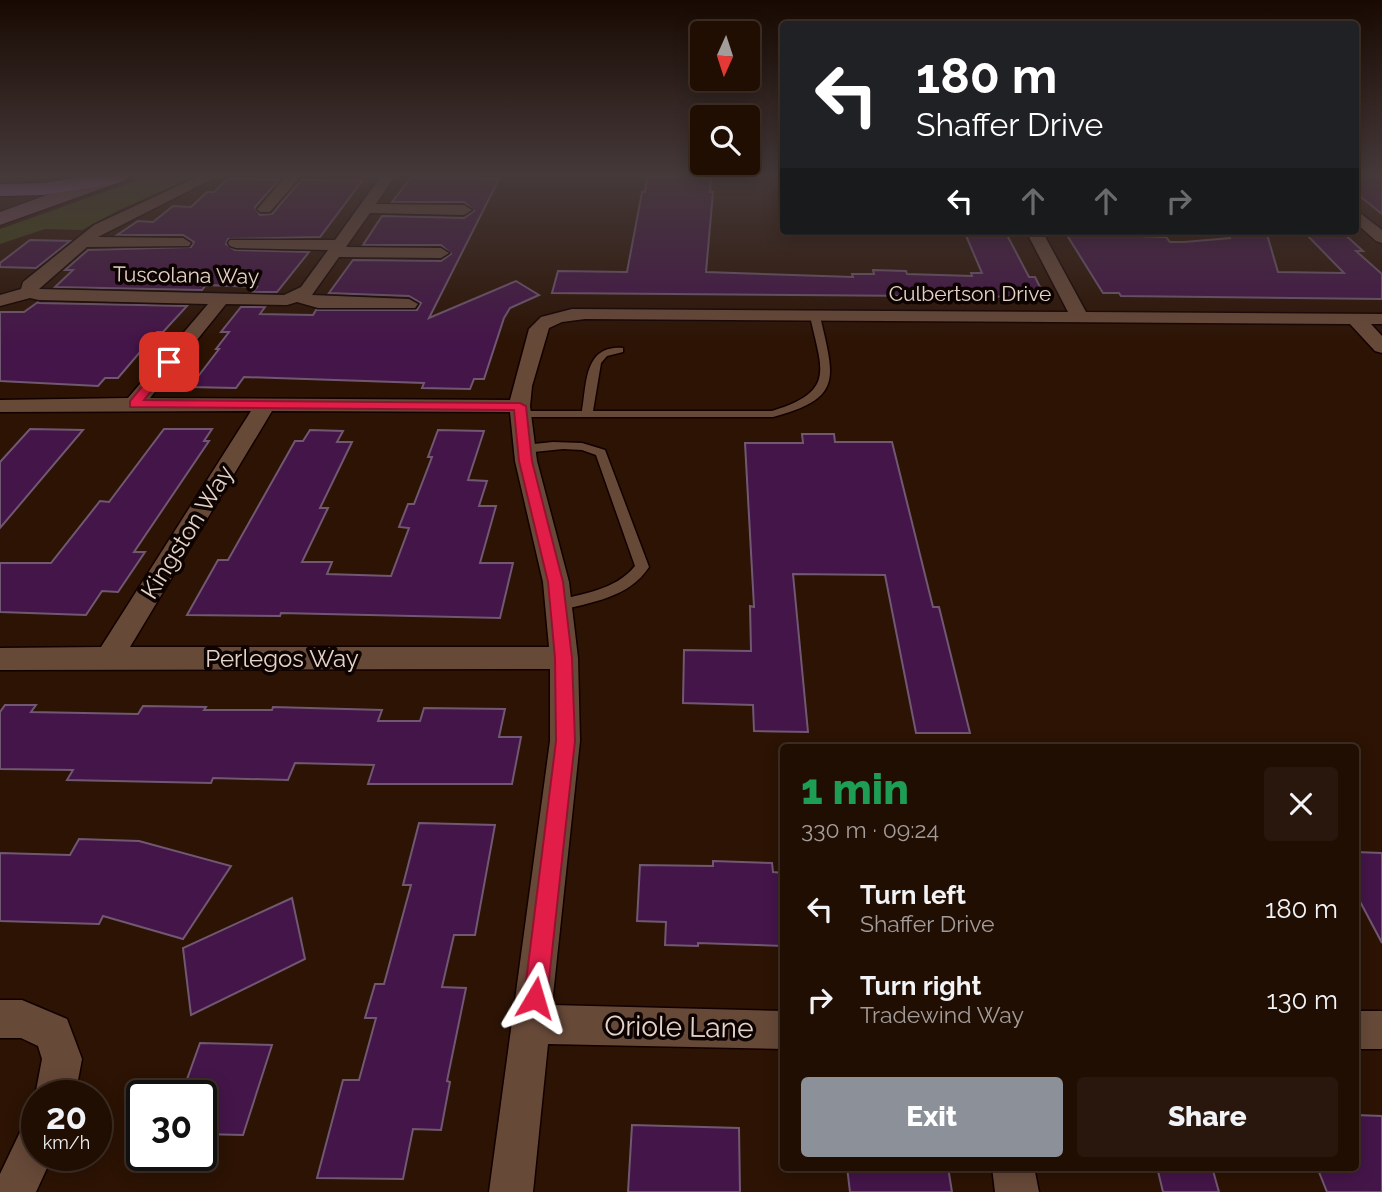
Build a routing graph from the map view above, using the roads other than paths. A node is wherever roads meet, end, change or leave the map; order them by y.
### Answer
1 (98, 232) edge
2 (349, 232) edge
3 (1036, 235) edge
4 (83, 242) junction
5 (183, 243) dead end
6 (236, 243) dead end
7 (337, 248) junction
8 (441, 253) dead end
9 (31, 292) junction
10 (298, 297) junction
11 (222, 298) junction
12 (0, 301) edge
13 (409, 304) dead end
14 (1079, 315) junction
15 (815, 316) junction
16 (1382, 319) edge
17 (1356, 320) junction
18 (1382, 347) edge
19 (619, 350) dead end
20 (134, 404) junction
21 (1, 407) edge
22 (264, 407) junction
23 (521, 410) junction
24 (587, 414) junction
25 (524, 449) junction
26 (558, 606) junction
27 (109, 658) junction
28 (564, 658) junction
29 (0, 659) edge
30 (18, 1023) edge
31 (532, 1024) junction
32 (780, 1030) edge
33 (1382, 1030) edge
34 (1359, 1031) edge
35 (58, 1080) edge
36 (24, 1171) edge
37 (1014, 1171) edge
38 (15, 1192) edge
39 (511, 1192) edge
40 (1017, 1192) edge

1 - 4 street
2 - 7 street
3 - 14 street
4 - 5 street
4 - 9 street
6 - 7 street
7 - 8 street
7 - 10 street
9 - 11 street, Tuscolana Way
9 - 12 street
10 - 11 street, Tuscolana Way
10 - 13 street, Tuscolana Way
11 - 20 street
14 - 15 street, Culbertson Drive
14 - 17 street, Culbertson Drive
15 - 23 street, Culbertson Drive
15 - 24 lane
16 - 17 street, Culbertson Drive
17 - 18 street
19 - 24 lane
20 - 21 street
20 - 22 street
22 - 23 street
22 - 27 street, Kingston Way
23 - 24 lane
23 - 25 street, Culbertson Drive
25 - 26 street, Culbertson Drive
25 - 26 lane
26 - 28 street, Culbertson Drive
27 - 28 street, Perlegos Way
27 - 29 street, Perlegos Way
28 - 31 street, Culbertson Drive
30 - 35 street
31 - 32 street, Oriole Lane
31 - 39 street, Culbertson Drive
33 - 34 street
36 - 38 street
37 - 40 street

